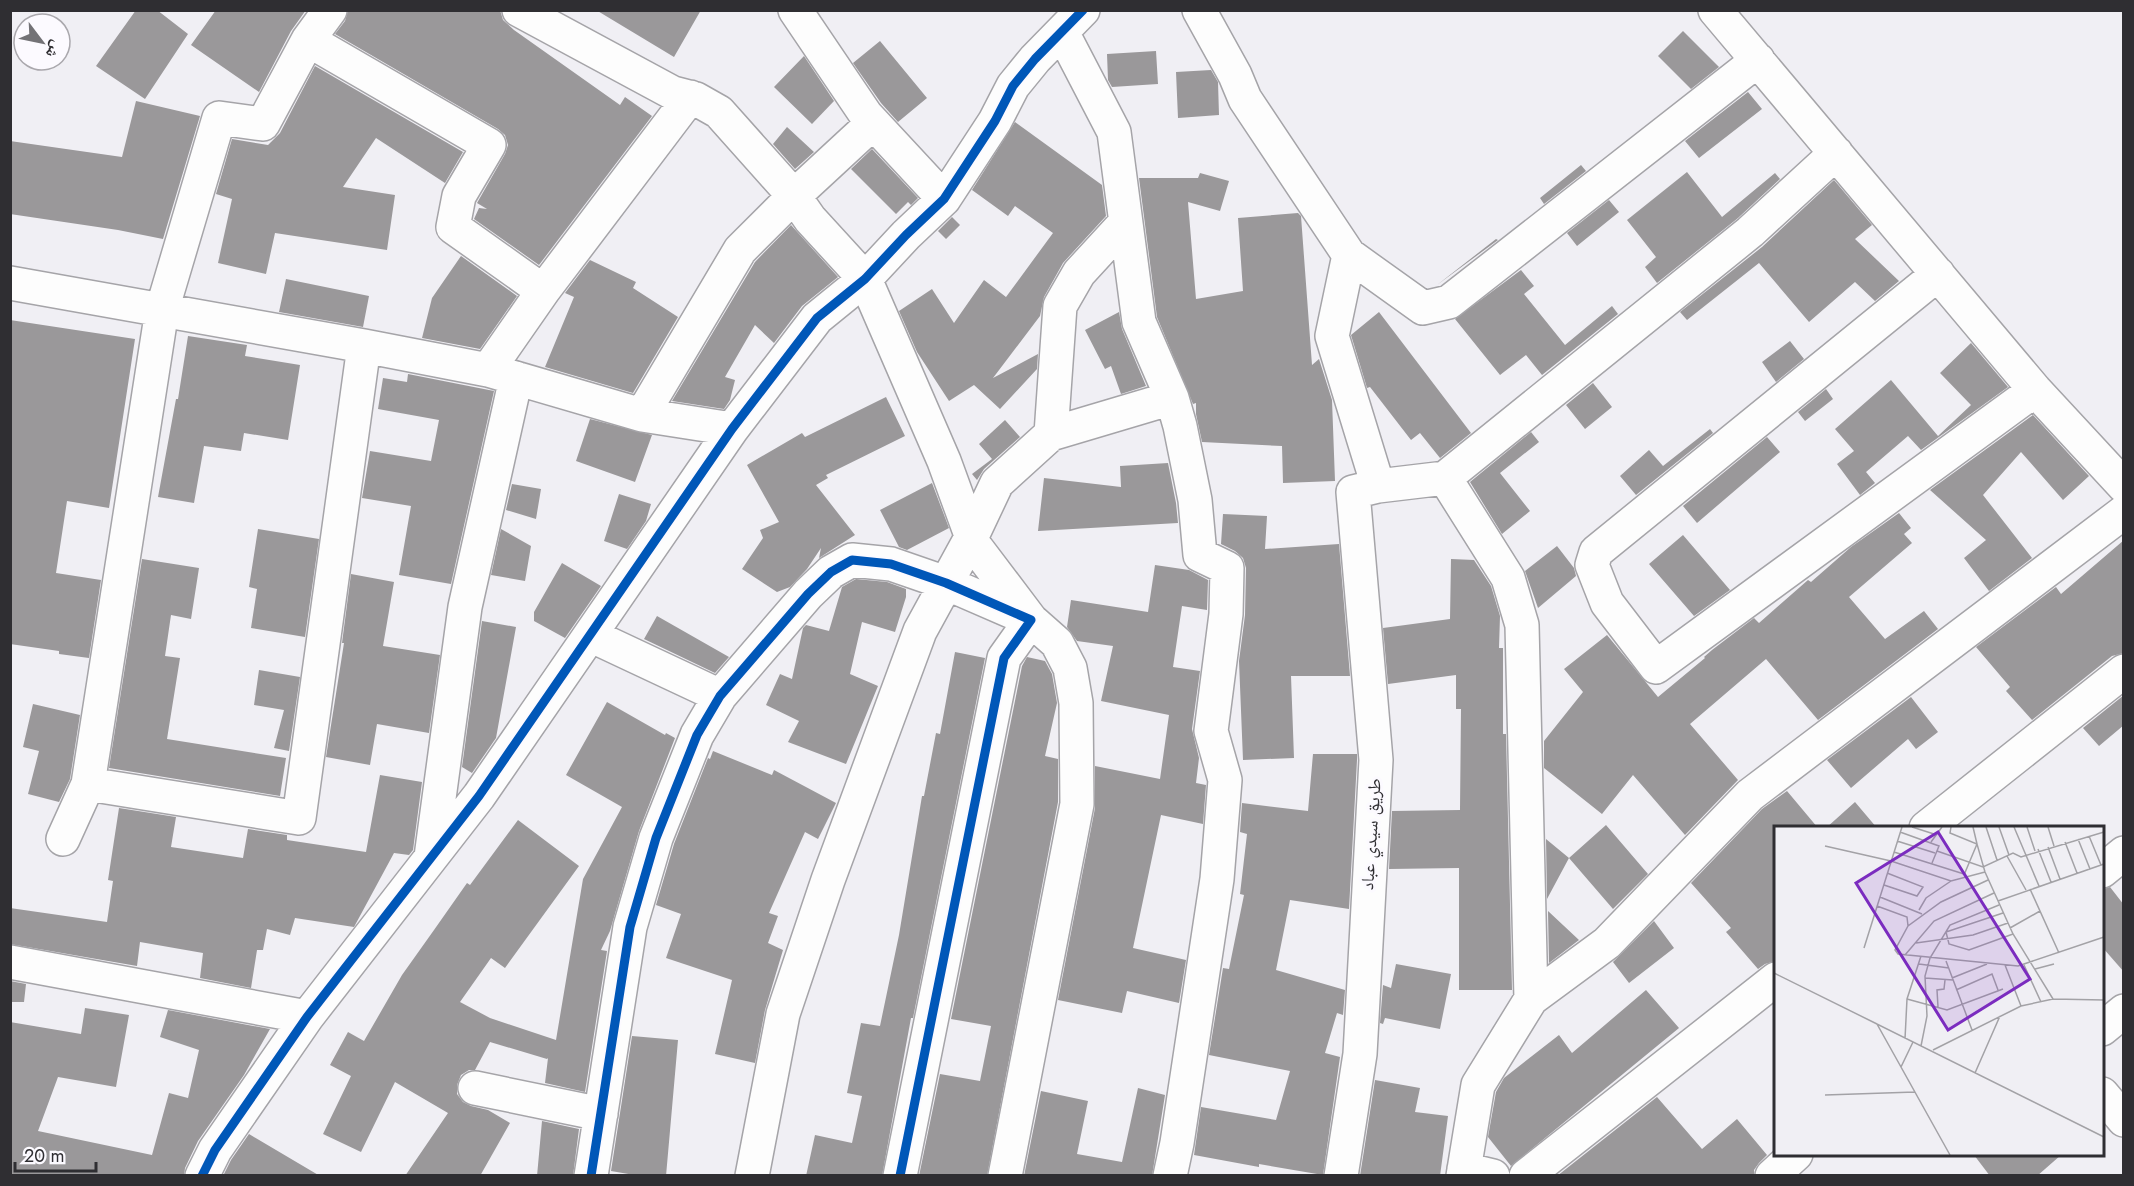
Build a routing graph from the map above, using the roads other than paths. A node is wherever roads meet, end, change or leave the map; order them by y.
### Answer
1 (330, 10) edge
2 (519, 10) edge
3 (795, 10) edge
4 (1199, 10) edge
5 (1715, 10) edge
6 (1073, 21) edge
7 (308, 40) junction
8 (1758, 60) junction
9 (690, 97) junction
10 (873, 123) junction
11 (1836, 153) junction
12 (794, 196) junction
13 (944, 199) junction
14 (1125, 223) junction
15 (1349, 255) junction
16 (1938, 274) junction
17 (866, 279) junction
18 (10, 283) edge
19 (543, 291) junction
20 (162, 310) junction
21 (364, 346) junction
22 (502, 374) junction
23 (2035, 390) junction
24 (1172, 398) junction
25 (642, 415) junction
26 (732, 429) junction
27 (1051, 434) junction
28 (1444, 478) junction
29 (2124, 486) edge
30 (1365, 489) junction
31 (2124, 512) edge
32 (972, 536) junction
33 (946, 583) junction
34 (1031, 620) junction
35 (590, 635) junction
36 (2124, 671) edge
37 (720, 696) junction
38 (88, 784) junction
39 (1929, 826) edge
40 (63, 839) dead end
41 (2124, 853) edge
42 (430, 858) junction
43 (2104, 870) edge
44 (10, 962) edge
45 (1774, 981) edge
46 (1532, 999) junction
47 (2124, 1011) edge
48 (307, 1017) junction
49 (2104, 1028) edge
50 (475, 1088) dead end
51 (2104, 1095) edge
52 (601, 1114) junction
53 (2124, 1120) edge
54 (1795, 1156) edge
55 (1474, 1173) edge
56 (202, 1176) edge
57 (591, 1176) edge
58 (752, 1176) edge
59 (900, 1176) edge
60 (1005, 1176) edge
61 (1170, 1176) edge
62 (1341, 1176) edge
63 (1526, 1176) edge
64 (1772, 1176) edge

1 - 7 street
2 - 9 street
3 - 10 street
4 - 15 street
5 - 8 street
6 - 13 street
6 - 14 street
7 - 19 street
7 - 20 street
8 - 11 street
8 - 15 street
9 - 12 street
9 - 19 street
10 - 12 street
10 - 13 street
11 - 16 street
11 - 28 street
12 - 17 street
12 - 25 street
13 - 17 street
14 - 24 street
14 - 27 street
15 - 30 street, طريق سيدي عباد
16 - 23 street
16 - 23 street
17 - 26 street
17 - 32 street
18 - 20 street
19 - 22 street
20 - 21 street
20 - 38 street
21 - 22 street
21 - 38 street
22 - 25 street
22 - 42 street
23 - 29 street
24 - 27 street
24 - 61 street
25 - 26 street
26 - 35 street
27 - 32 street
28 - 30 street
28 - 46 street
30 - 62 street, طريق سيدي عباد
31 - 46 street
32 - 33 street
32 - 34 street
33 - 34 street
33 - 37 street
33 - 58 street
34 - 59 street
34 - 60 street
35 - 37 street
35 - 42 street
36 - 39 street
37 - 52 street
38 - 40 street
41 - 43 street
42 - 48 street
44 - 48 street
45 - 63 street
46 - 55 street
47 - 49 street
48 - 56 street
50 - 52 street
51 - 53 street
52 - 57 street
54 - 64 street

